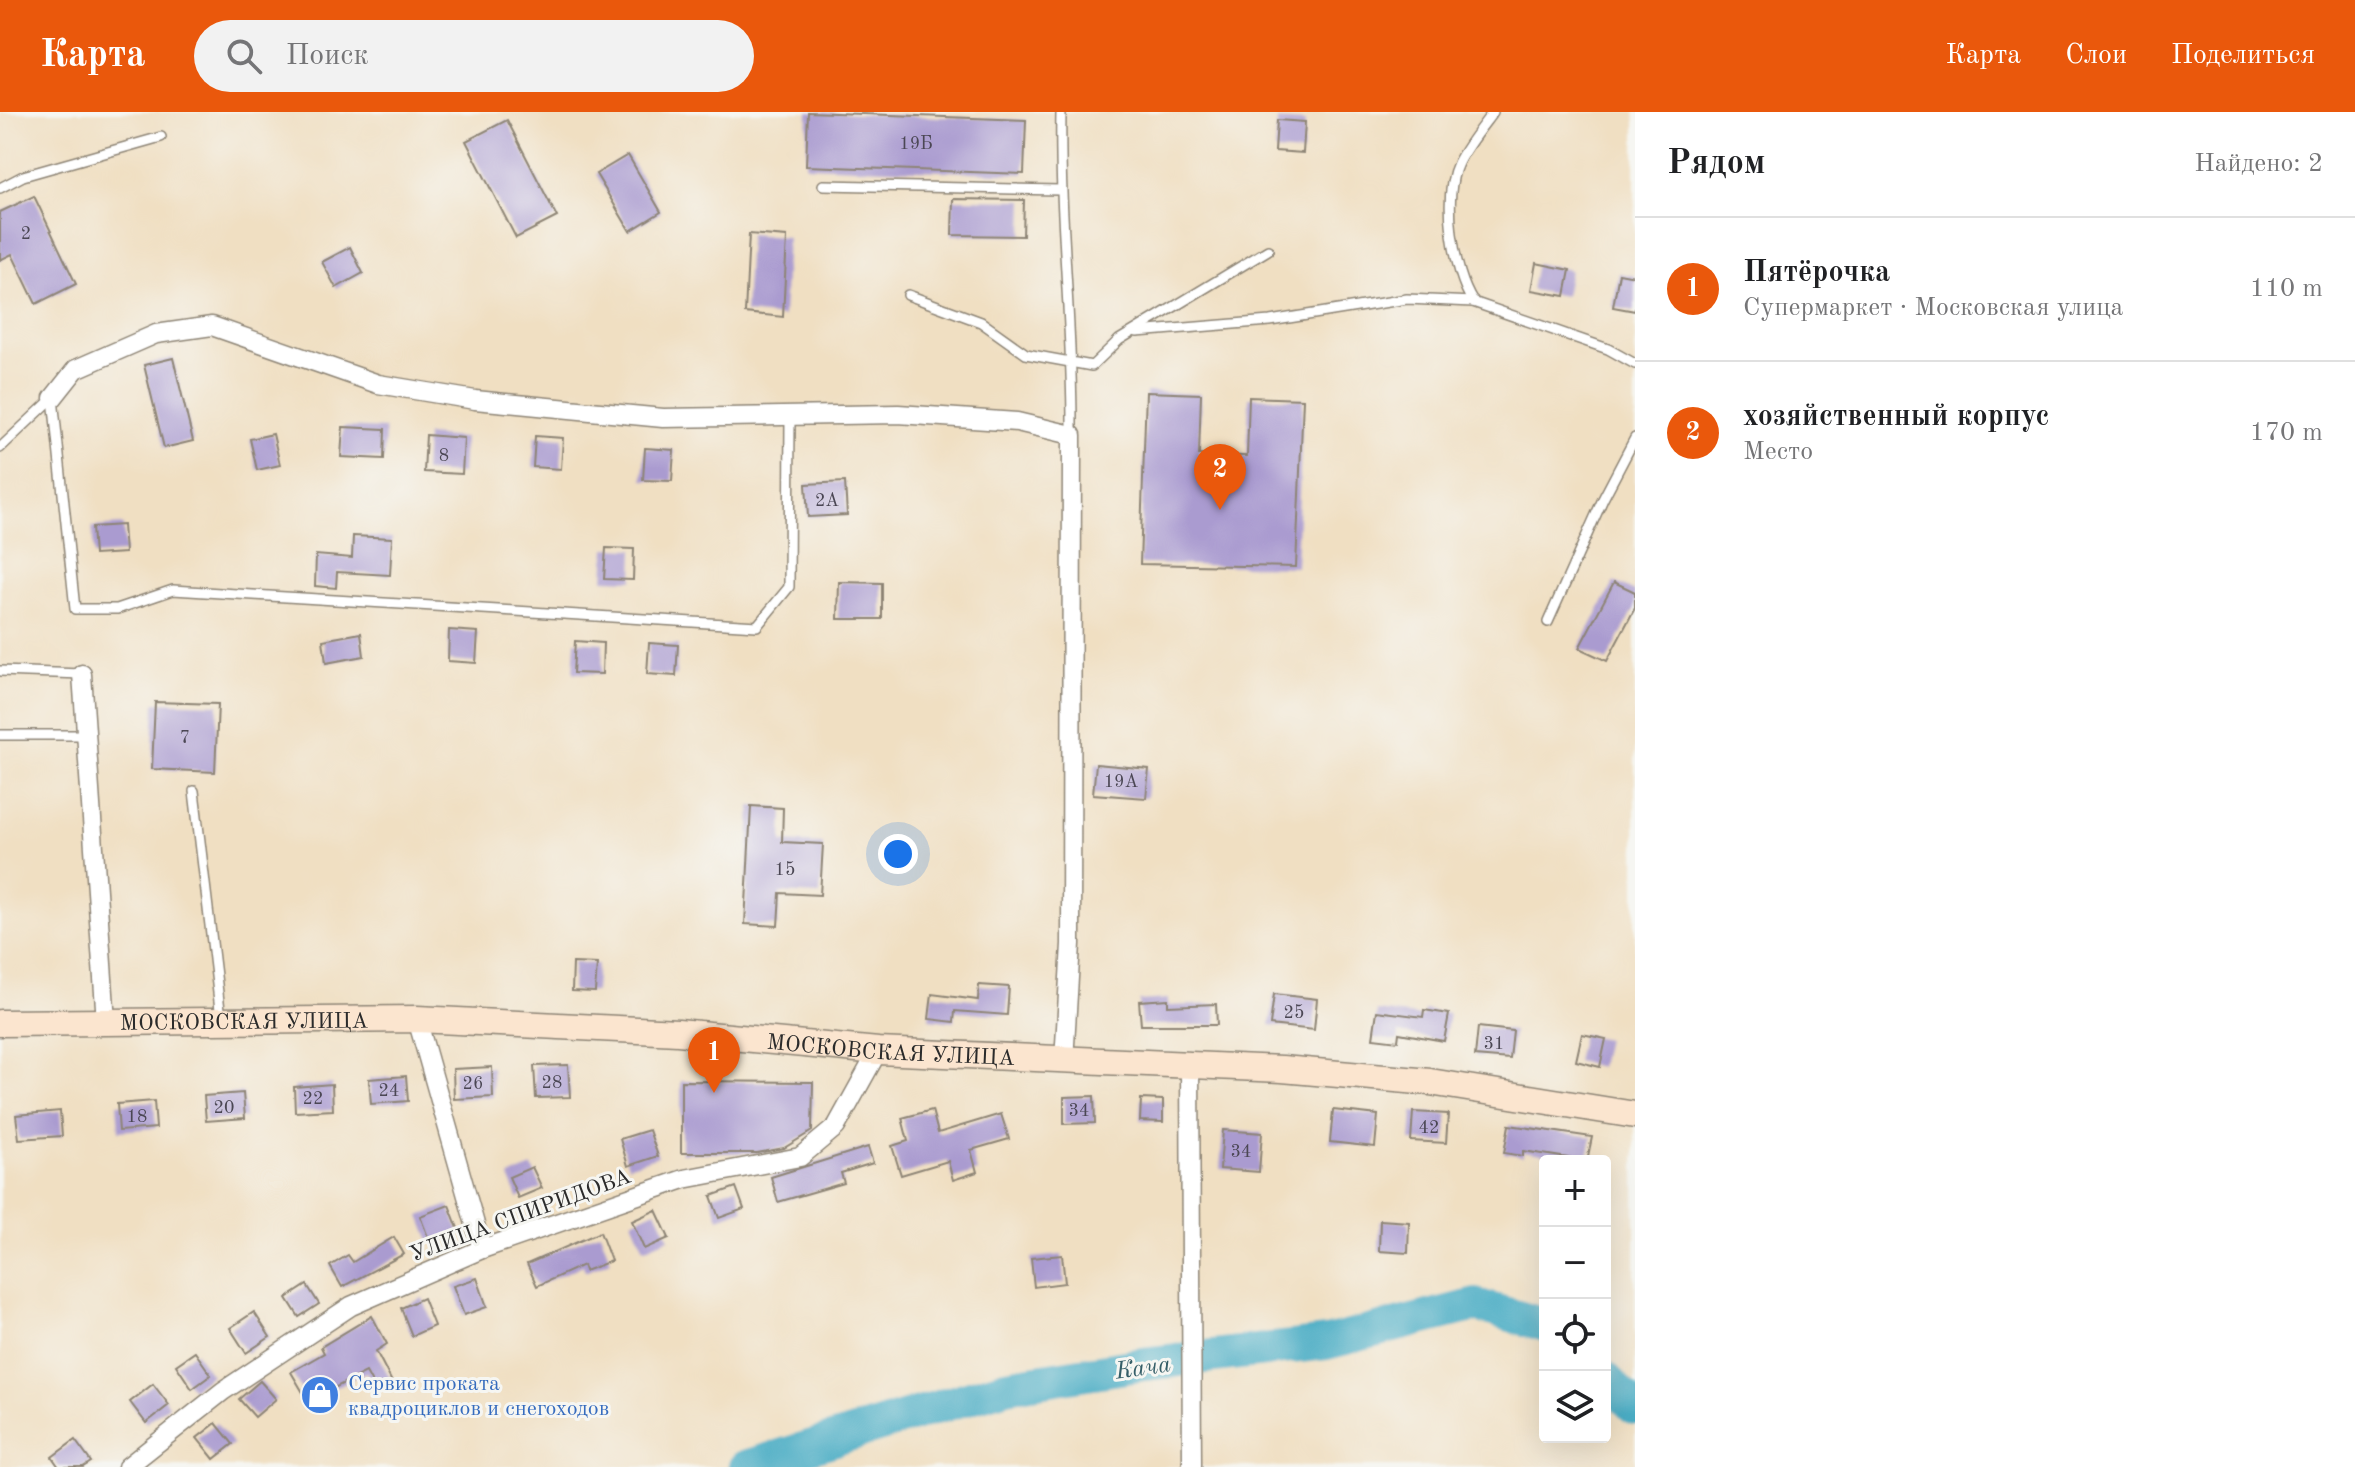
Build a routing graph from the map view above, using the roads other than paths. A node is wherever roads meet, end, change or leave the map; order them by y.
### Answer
1 (1061, 112) edge
2 (1493, 112) edge
3 (161, 137) dead end
4 (823, 185) dead end
5 (0, 188) edge
6 (1060, 190) junction
7 (1268, 250) dead end
8 (908, 295) dead end
9 (1473, 302) junction
10 (1137, 332) junction
11 (1073, 364) junction
12 (1635, 364) edge
13 (53, 398) junction
14 (790, 416) junction
15 (1072, 435) junction
16 (1635, 438) edge
17 (0, 448) edge
18 (1548, 622) dead end
19 (0, 671) edge
20 (82, 674) joint
21 (0, 735) edge
22 (86, 735) junction
23 (194, 791) dead end
24 (417, 1019) junction
25 (106, 1022) junction
26 (221, 1022) junction
27 (0, 1023) edge
28 (878, 1051) junction
29 (1064, 1061) junction
30 (1190, 1063) junction
31 (1635, 1115) edge
32 (482, 1249) junction
33 (127, 1467) edge
34 (1192, 1467) edge

1 - 6 lane
2 - 9 lane
3 - 5 lane
4 - 6 lane
6 - 11 lane
7 - 10 lane
8 - 11 lane
9 - 10 lane
9 - 12 lane
10 - 11 lane
11 - 15 lane
13 - 14 street
13 - 14 lane
13 - 17 lane
14 - 15 street
15 - 29 street
16 - 18 lane
19 - 20 lane
20 - 22 street
21 - 22 lane
22 - 25 street
23 - 26 lane
24 - 26 street, МОСКОВСКАЯ УЛИЦА
24 - 28 street, МОСКОВСКАЯ УЛИЦА
24 - 32 street
25 - 26 street, МОСКОВСКАЯ УЛИЦА
25 - 27 street, МОСКОВСКАЯ УЛИЦА
28 - 29 street, МОСКОВСКАЯ УЛИЦА
28 - 32 street, УЛИЦА СПИРИДОВА
29 - 30 street, МОСКОВСКАЯ УЛИЦА
30 - 31 street, МОСКОВСКАЯ УЛИЦА
30 - 34 street
32 - 33 street, УЛИЦА СПИРИДОВА

